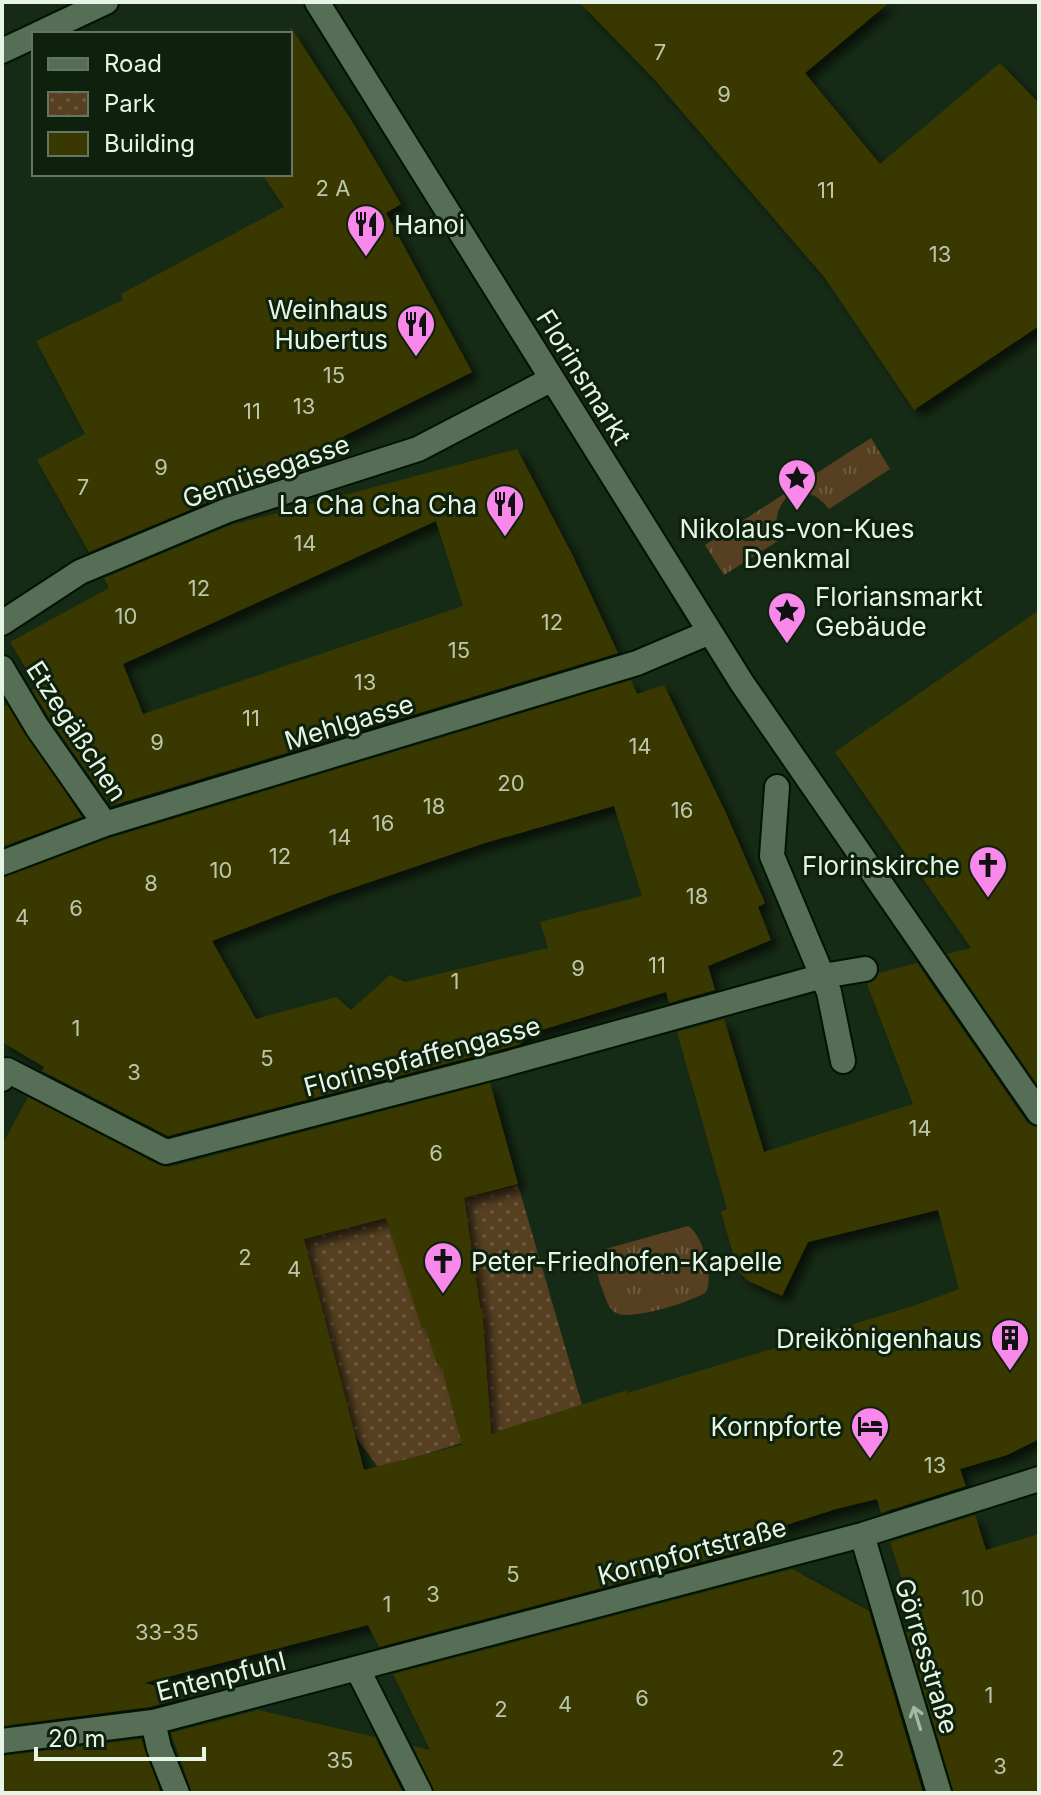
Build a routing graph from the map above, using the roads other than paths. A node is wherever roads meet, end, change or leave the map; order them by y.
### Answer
1 (106, 2) edge
2 (317, 2) edge
3 (42, 32) edge
4 (32, 37) edge
5 (2, 51) edge
6 (552, 379) junction
7 (2, 623) edge
8 (710, 632) junction
9 (2, 668) edge
10 (777, 787) dead end
11 (105, 824) junction
12 (2, 863) edge
13 (865, 969) dead end
14 (823, 976) junction
15 (843, 1061) dead end
16 (4, 1073) edge
17 (1039, 1113) edge
18 (1039, 1479) edge
19 (862, 1535) junction
20 (358, 1670) junction
21 (153, 1722) junction
22 (2, 1741) edge
23 (177, 1793) edge
24 (420, 1793) edge
25 (939, 1793) edge

1 - 3 street
2 - 6 street, Florinsmarkt
4 - 5 street
6 - 7 street, Gemüsegasse
6 - 8 street, Florinsmarkt
8 - 11 street, Mehlgasse
8 - 17 street, Florinsmarkt
9 - 11 street, Etzegäßchen
10 - 14 street
11 - 12 street, Mehlgasse
13 - 14 street, Florinspfaffengasse
14 - 15 street
14 - 16 street, Florinspfaffengasse
18 - 19 street, Kornpfortstraße
19 - 20 street, Kornpfortstraße
25 -> 19 street, Görresstraße
20 - 21 street, Entenpfuhl
20 - 24 street
21 - 22 street, Entenpfuhl
21 - 23 street

